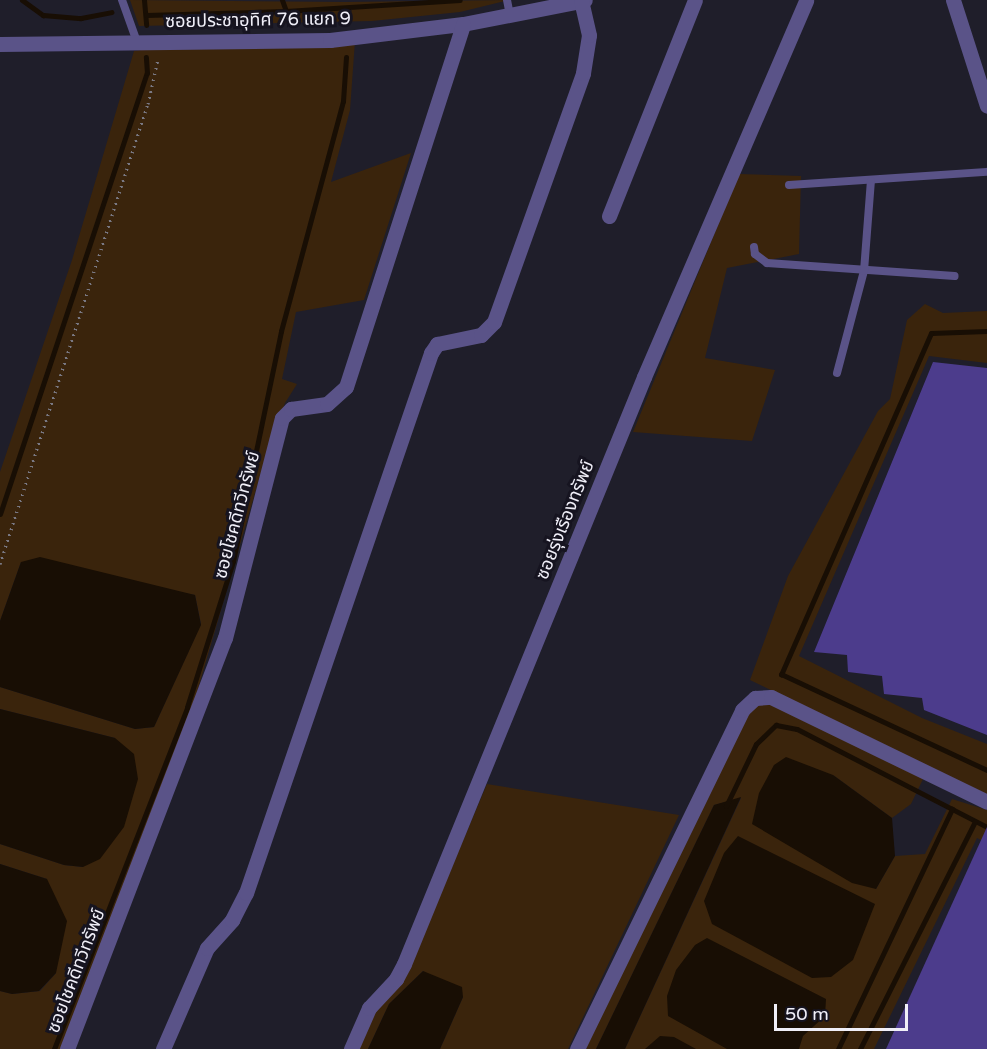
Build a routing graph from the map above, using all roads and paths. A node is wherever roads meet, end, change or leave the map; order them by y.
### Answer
1 (122, 0) edge
2 (583, 0) edge
3 (695, 0) edge
4 (806, 0) edge
5 (953, 0) edge
6 (508, 7) edge
7 (463, 24) junction
8 (159, 41) junction
9 (136, 42) junction
10 (0, 44) edge
11 (987, 106) edge
12 (987, 172) edge
13 (871, 181) junction
14 (789, 185) dead end
15 (609, 216) dead end
16 (754, 247) dead end
17 (864, 272) junction
18 (955, 276) dead end
19 (837, 373) dead end
20 (0, 564) edge
21 (987, 802) edge
22 (67, 1049) edge
23 (163, 1049) edge
24 (351, 1049) edge
25 (577, 1049) edge

1 - 9 lane
2 - 6 street, ซอยประชาอุทิศ 76 แยก 9
2 - 23 street
3 - 15 street
4 - 24 street, ซอยรุ่งเรืองทรัพย์
5 - 11 street
6 - 7 street, ซอยประชาอุทิศ 76 แยก 9
7 - 8 street, ซอยประชาอุทิศ 76 แยก 9
7 - 22 street, ซอยโชคดีทวีทรัพย์
8 - 9 street, ซอยประชาอุทิศ 76 แยก 9
8 - 20 path
9 - 10 street, ซอยประชาอุทิศ 76 แยก 9
12 - 13 lane
13 - 14 lane
13 - 17 lane
16 - 17 lane
17 - 18 lane
17 - 19 lane
21 - 25 street

